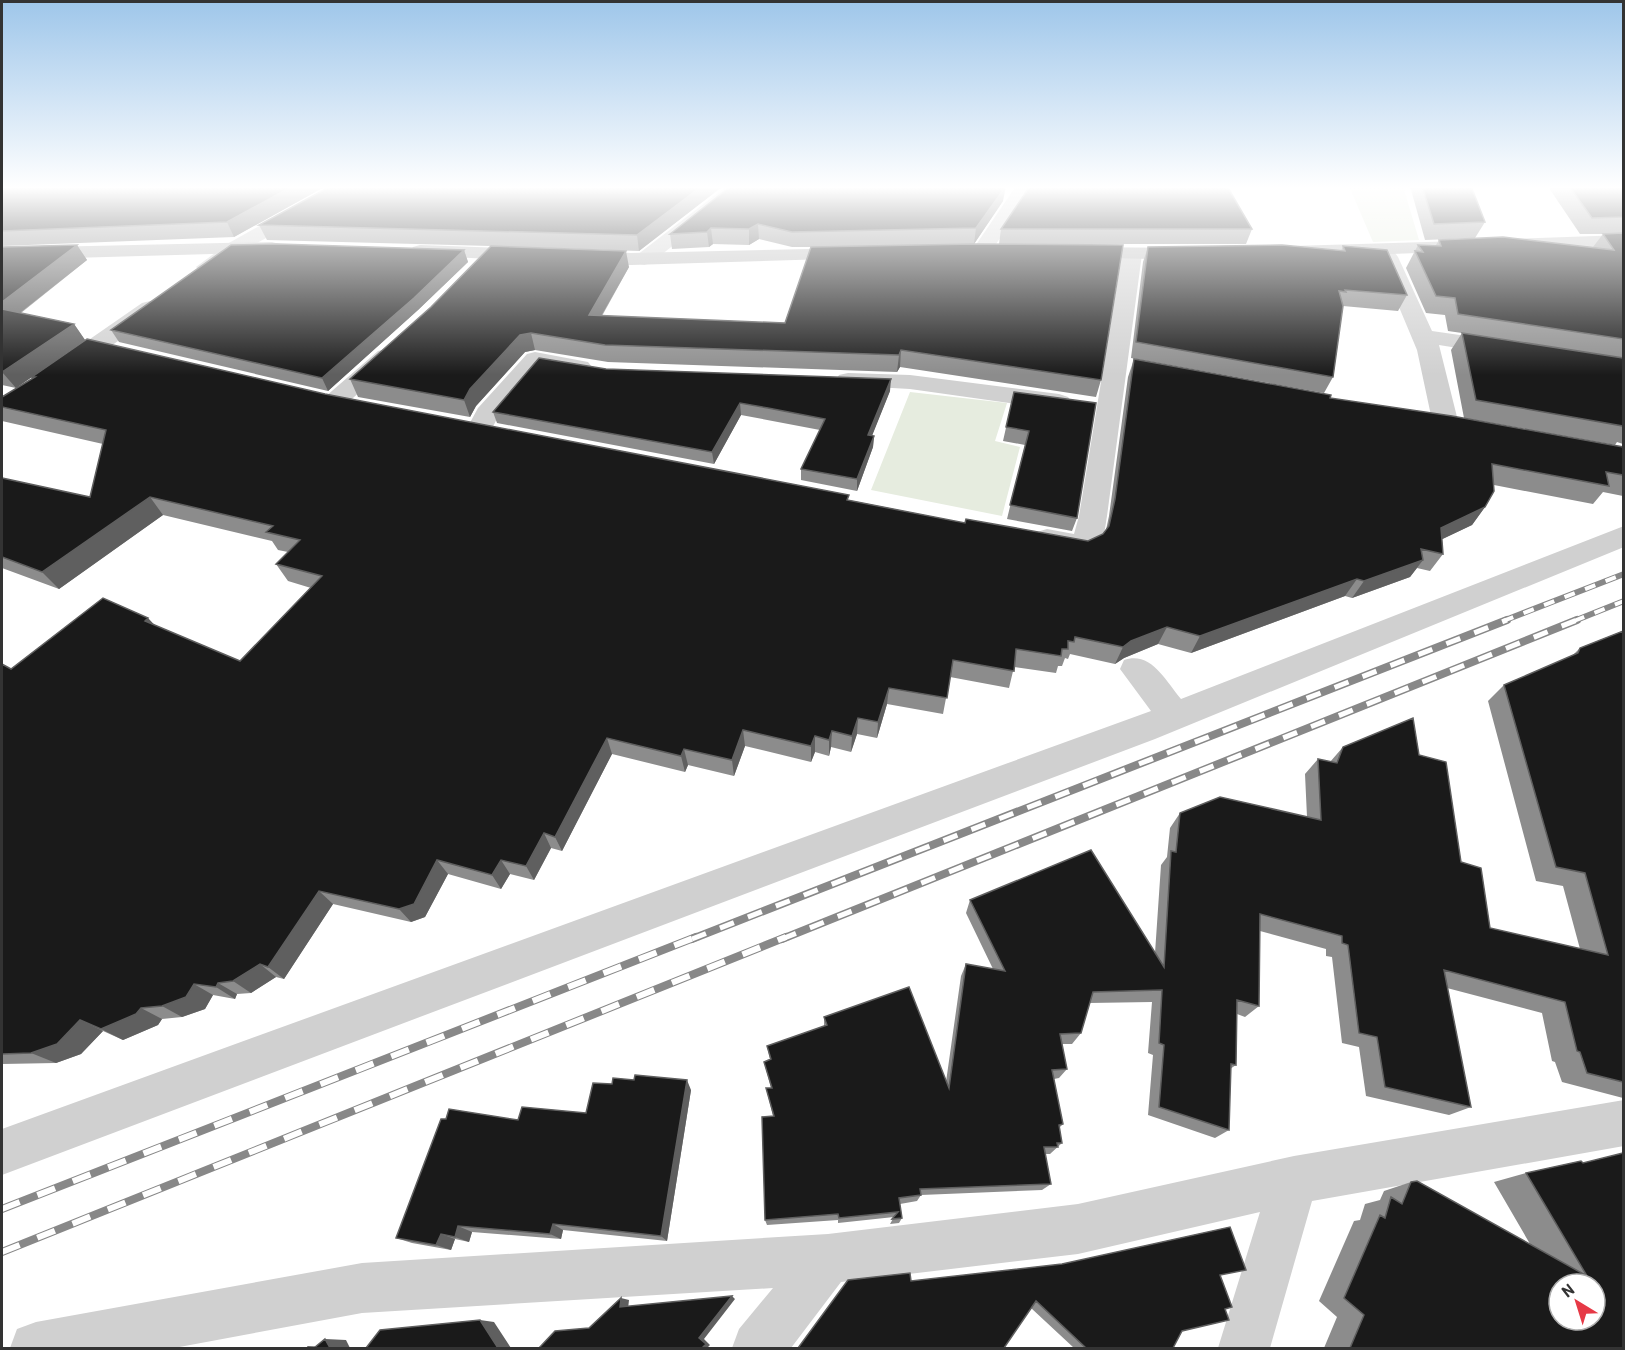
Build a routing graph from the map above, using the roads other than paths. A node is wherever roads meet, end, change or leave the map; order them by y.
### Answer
1 (195, 249) edge
2 (233, 249) edge
3 (657, 249) edge
4 (983, 249) edge
5 (1419, 249) edge
6 (1385, 250) junction
7 (402, 251) edge
8 (960, 252) edge
9 (981, 252) junction
10 (1003, 252) edge
11 (1272, 252) edge
12 (878, 253) edge
13 (1057, 253) edge
14 (1214, 253) edge
15 (2, 254) edge
16 (490, 254) junction
17 (1132, 254) junction
18 (644, 259) junction
19 (467, 278) edge
20 (1422, 336) junction
21 (400, 343) edge
22 (96, 346) junction
23 (1527, 352) edge
24 (130, 354) edge
25 (598, 369) edge
26 (829, 379) edge
27 (368, 409) edge
28 (1109, 409) junction
29 (2, 411) edge
30 (1445, 425) edge
31 (479, 430) edge
32 (1024, 535) edge
33 (1623, 536) edge
34 (1136, 669) dead end
35 (1175, 716) junction
36 (1623, 1123) edge
37 (2, 1152) edge
38 (1294, 1180) junction
39 (828, 1259) junction
40 (36, 1348) edge
41 (758, 1348) edge
42 (1244, 1348) edge

1 - 15 street
2 - 22 street
3 - 18 street
4 - 9 street
5 - 6 street
6 - 11 street
6 - 20 street
7 - 16 street
8 - 9 street
9 - 10 street
12 - 18 street
13 - 17 street
14 - 17 street
16 - 18 street
16 - 19 street
17 - 28 street
20 - 23 street
20 - 30 street
21 - 27 street
22 - 24 street
22 - 29 street
25 - 31 street
26 - 28 street
28 - 32 street
33 - 35 street
34 - 35 street
35 - 37 street
36 - 38 street
38 - 39 street
38 - 42 street
39 - 40 street
39 - 41 street

